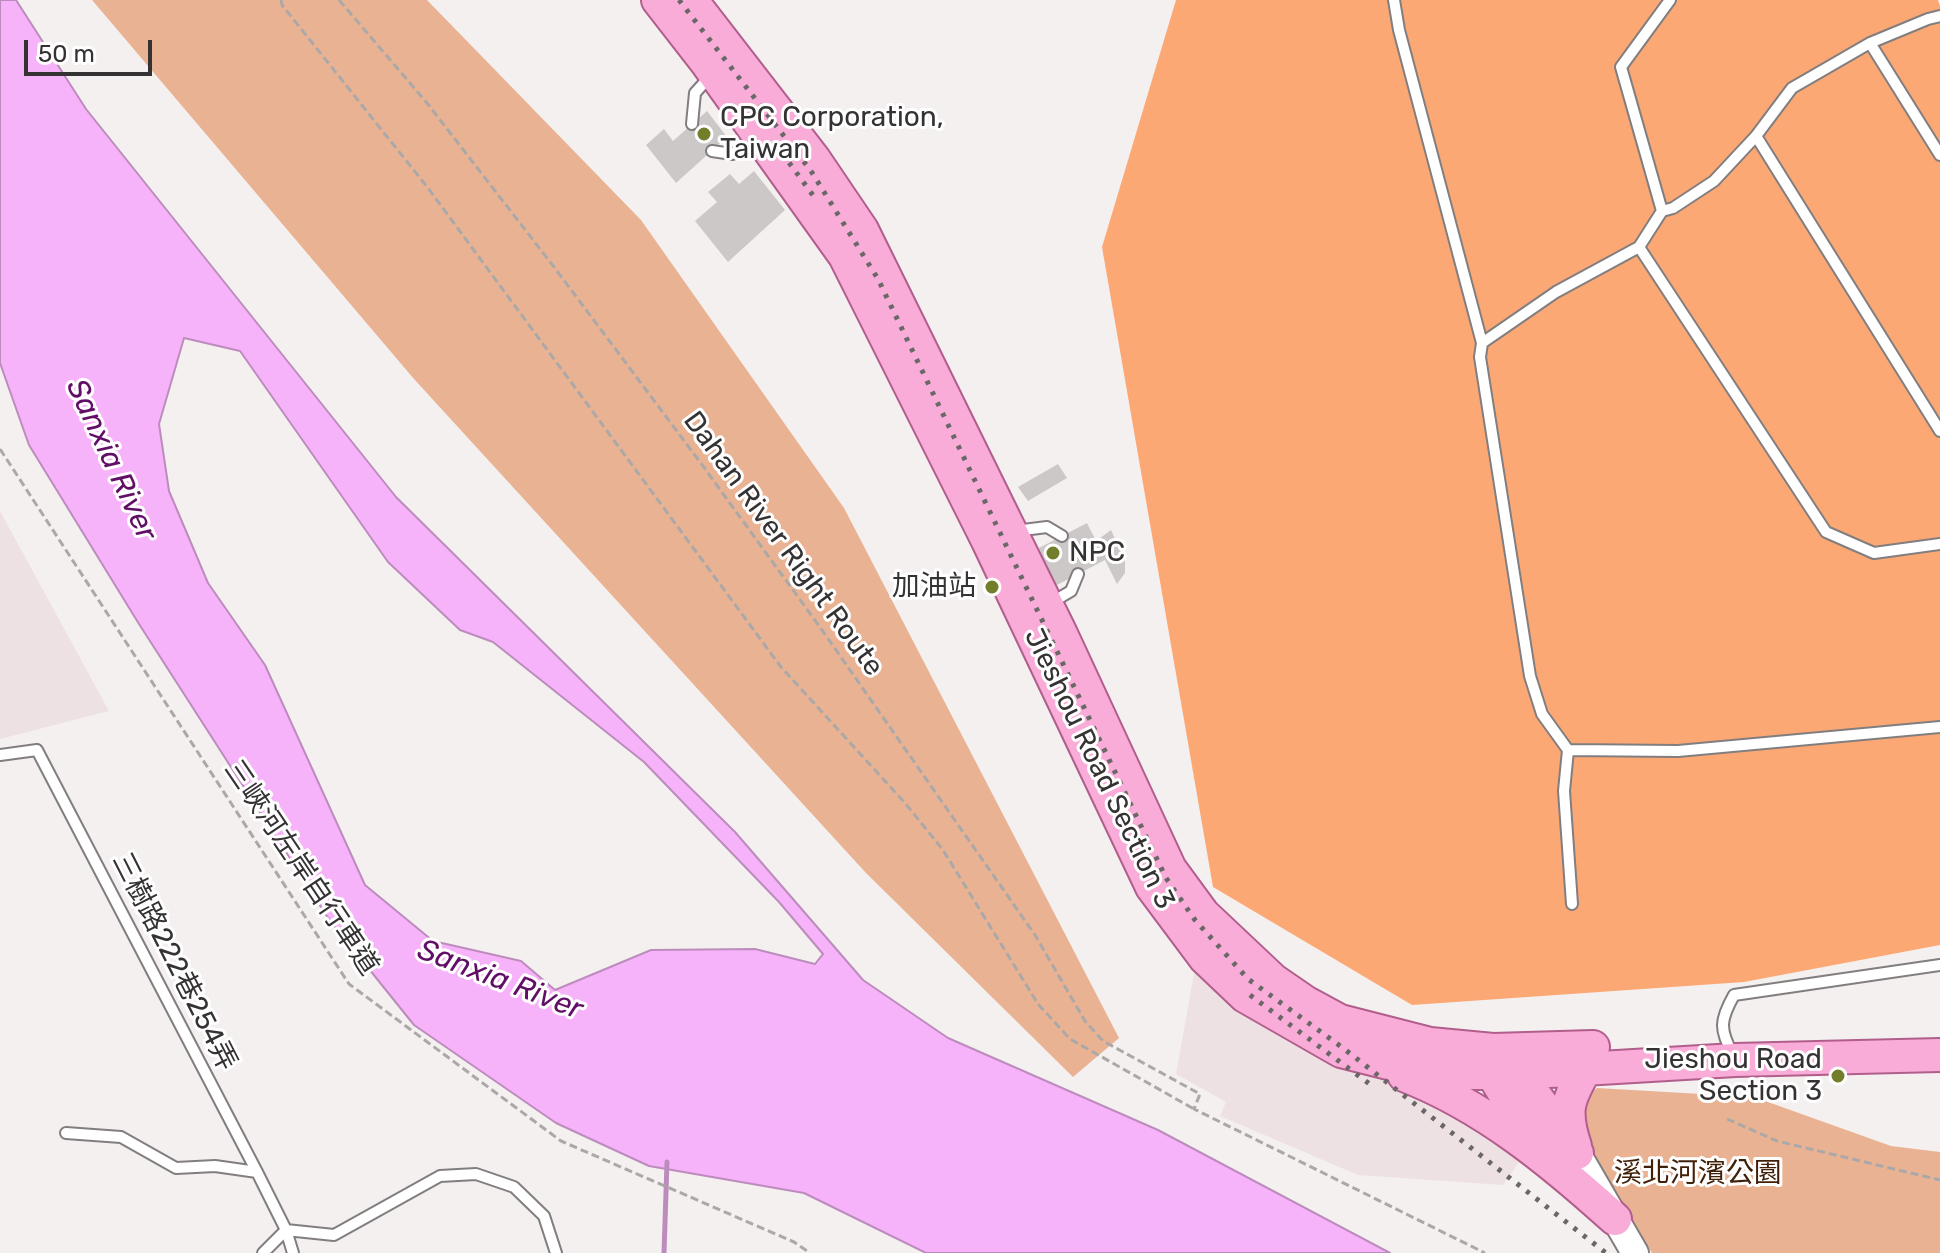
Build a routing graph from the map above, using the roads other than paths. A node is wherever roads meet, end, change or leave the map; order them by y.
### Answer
1 (658, 0) edge
2 (691, 0) edge
3 (1394, 0) edge
4 (1670, 0) edge
5 (1940, 16) edge
6 (1870, 43) junction
7 (714, 73) junction
8 (692, 124) dead end
9 (1756, 136) junction
10 (763, 140) junction
11 (712, 151) dead end
12 (1940, 155) edge
13 (1662, 211) junction
14 (850, 238) junction
15 (1639, 247) junction
16 (1482, 343) junction
17 (1940, 431) edge
18 (1011, 532) junction
19 (1062, 536) dead end
20 (1940, 544) edge
21 (1078, 574) dead end
22 (1047, 605) junction
23 (1940, 727) edge
24 (1568, 750) junction
25 (0, 755) edge
26 (1572, 904) dead end
27 (1940, 965) edge
28 (1940, 1033) edge
29 (1730, 1049) junction
30 (1341, 1051) junction
31 (1940, 1055) edge
32 (1500, 1065) junction
33 (1586, 1068) junction
34 (66, 1133) dead end
35 (1573, 1165) junction
36 (257, 1172) junction
37 (1615, 1219) joint
38 (286, 1230) junction
39 (263, 1253) edge
40 (293, 1253) edge
41 (556, 1253) edge
42 (1635, 1253) edge

1 - 7 main road, Jieshou Road Section 3
2 - 14 main road, Jieshou Road Section 3
3 - 16 lane
4 - 13 lane
5 - 6 lane
6 - 9 lane
6 - 12 lane
7 - 8 lane
7 - 10 main road, Jieshou Road Section 3
9 - 13 lane
9 - 17 lane
10 - 11 lane
10 - 14 main road, Jieshou Road Section 3
13 - 15 lane
14 - 18 main road, Jieshou Road Section 3
14 - 30 main road, Jieshou Road Section 3
15 - 16 lane
15 - 20 lane
16 - 24 lane
18 - 19 lane
18 - 22 main road, Jieshou Road Section 3
21 - 22 lane
22 - 32 main road, Jieshou Road Section 3
23 - 24 lane
24 - 26 lane
25 - 36 lane, 三樹路222巷254弄
27 - 29 lane
28 - 29 main road, Jieshou Road Section 3
29 - 31 main road, Jieshou Road Section 3
29 - 32 main road, Jieshou Road Section 3
29 - 33 main road, Jieshou Road Section 3
30 - 32 main road, Jieshou Road Section 3
30 - 35 main road
32 - 33 main road, Jieshou Road Section 3
32 - 35 main road
33 - 35 main road
34 - 36 lane
35 - 37 main road
36 - 38 lane, 三樹路222巷254弄
37 - 42 street
38 - 39 lane
38 - 40 lane, 三樹路222巷254弄
38 - 41 lane

